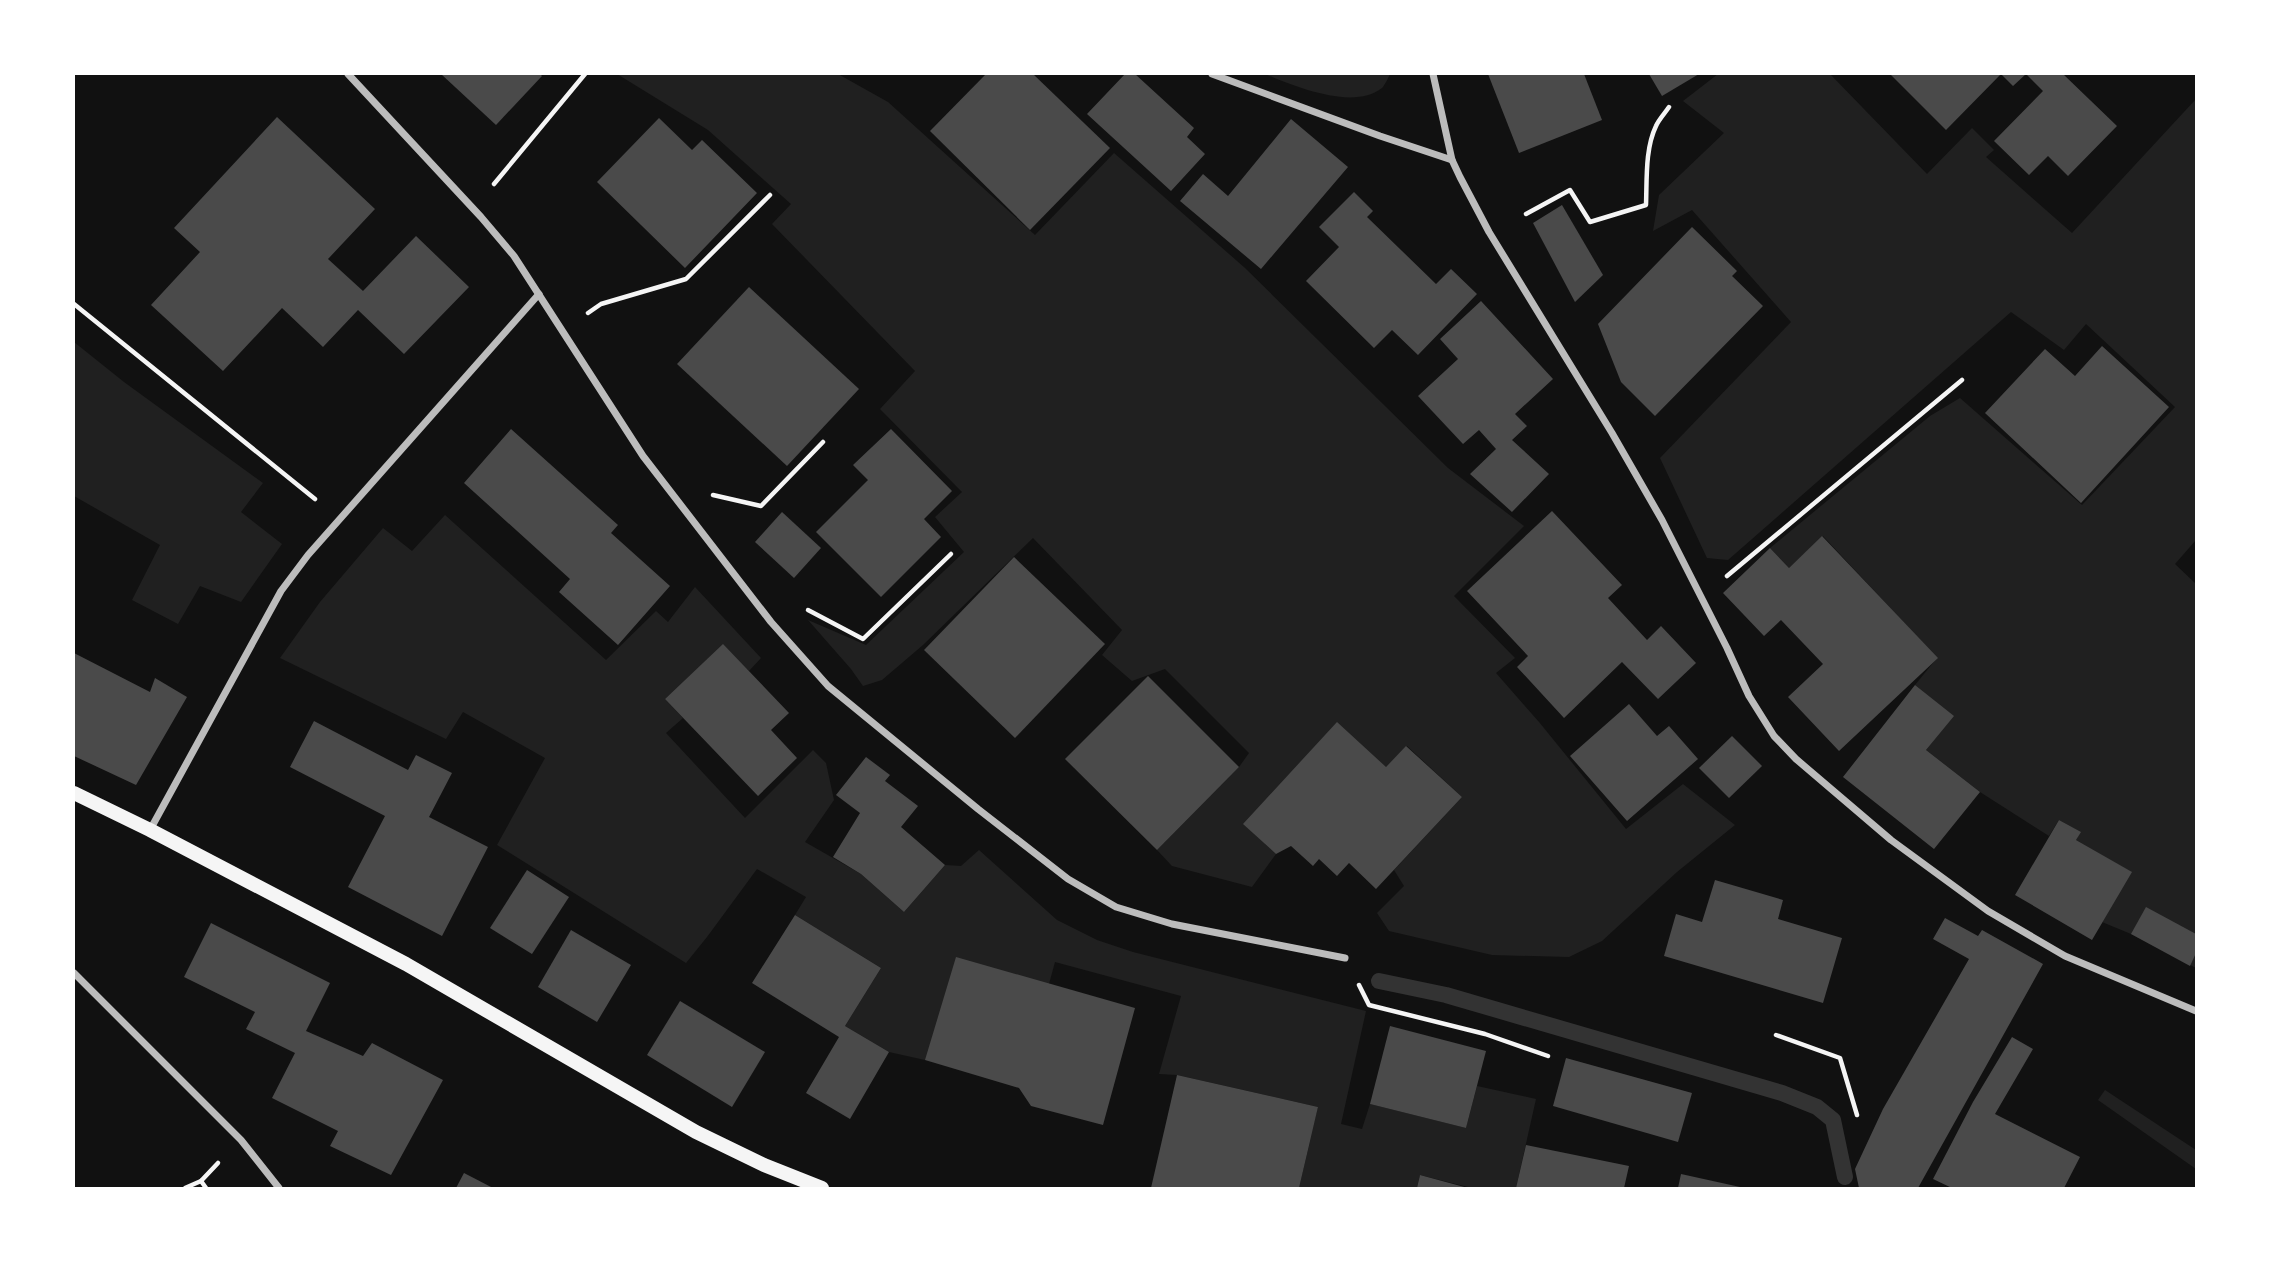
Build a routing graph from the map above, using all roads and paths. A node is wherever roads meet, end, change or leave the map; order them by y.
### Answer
1 (348, 74) edge
2 (585, 74) edge
3 (1212, 74) edge
4 (1433, 74) edge
5 (1669, 107) dead end
6 (1451, 160) junction
7 (485, 176) dead end
8 (770, 195) dead end
9 (1526, 214) dead end
10 (539, 294) junction
11 (74, 304) edge
12 (563, 331) junction
13 (1962, 380) dead end
14 (823, 442) dead end
15 (688, 514) junction
16 (340, 519) junction
17 (951, 554) dead end
18 (1699, 592) junction
19 (802, 603) dead end
20 (74, 793) edge
21 (150, 830) junction
22 (1345, 958) joint
23 (74, 973) edge
24 (2196, 1011) edge
25 (1776, 1035) dead end
26 (1548, 1056) dead end
27 (1857, 1115) dead end
28 (221, 1160) dead end
29 (201, 1181) junction
30 (185, 1188) edge
31 (206, 1188) edge
32 (279, 1188) edge
33 (822, 1188) edge

1 - 10 street
2 - 7 path
3 - 6 street
4 - 6 street
5 - 9 path
6 - 18 street
8 - 12 path
10 - 12 street
10 - 16 street
11 - 16 path
12 - 15 street
13 - 18 path
14 - 15 path
15 - 22 street
16 - 21 street
17 - 19 path
18 - 24 street
20 - 21 main road
21 - 33 main road
22 - 26 path
23 - 32 street
25 - 27 path
28 - 29 path
29 - 30 path
29 - 31 path

